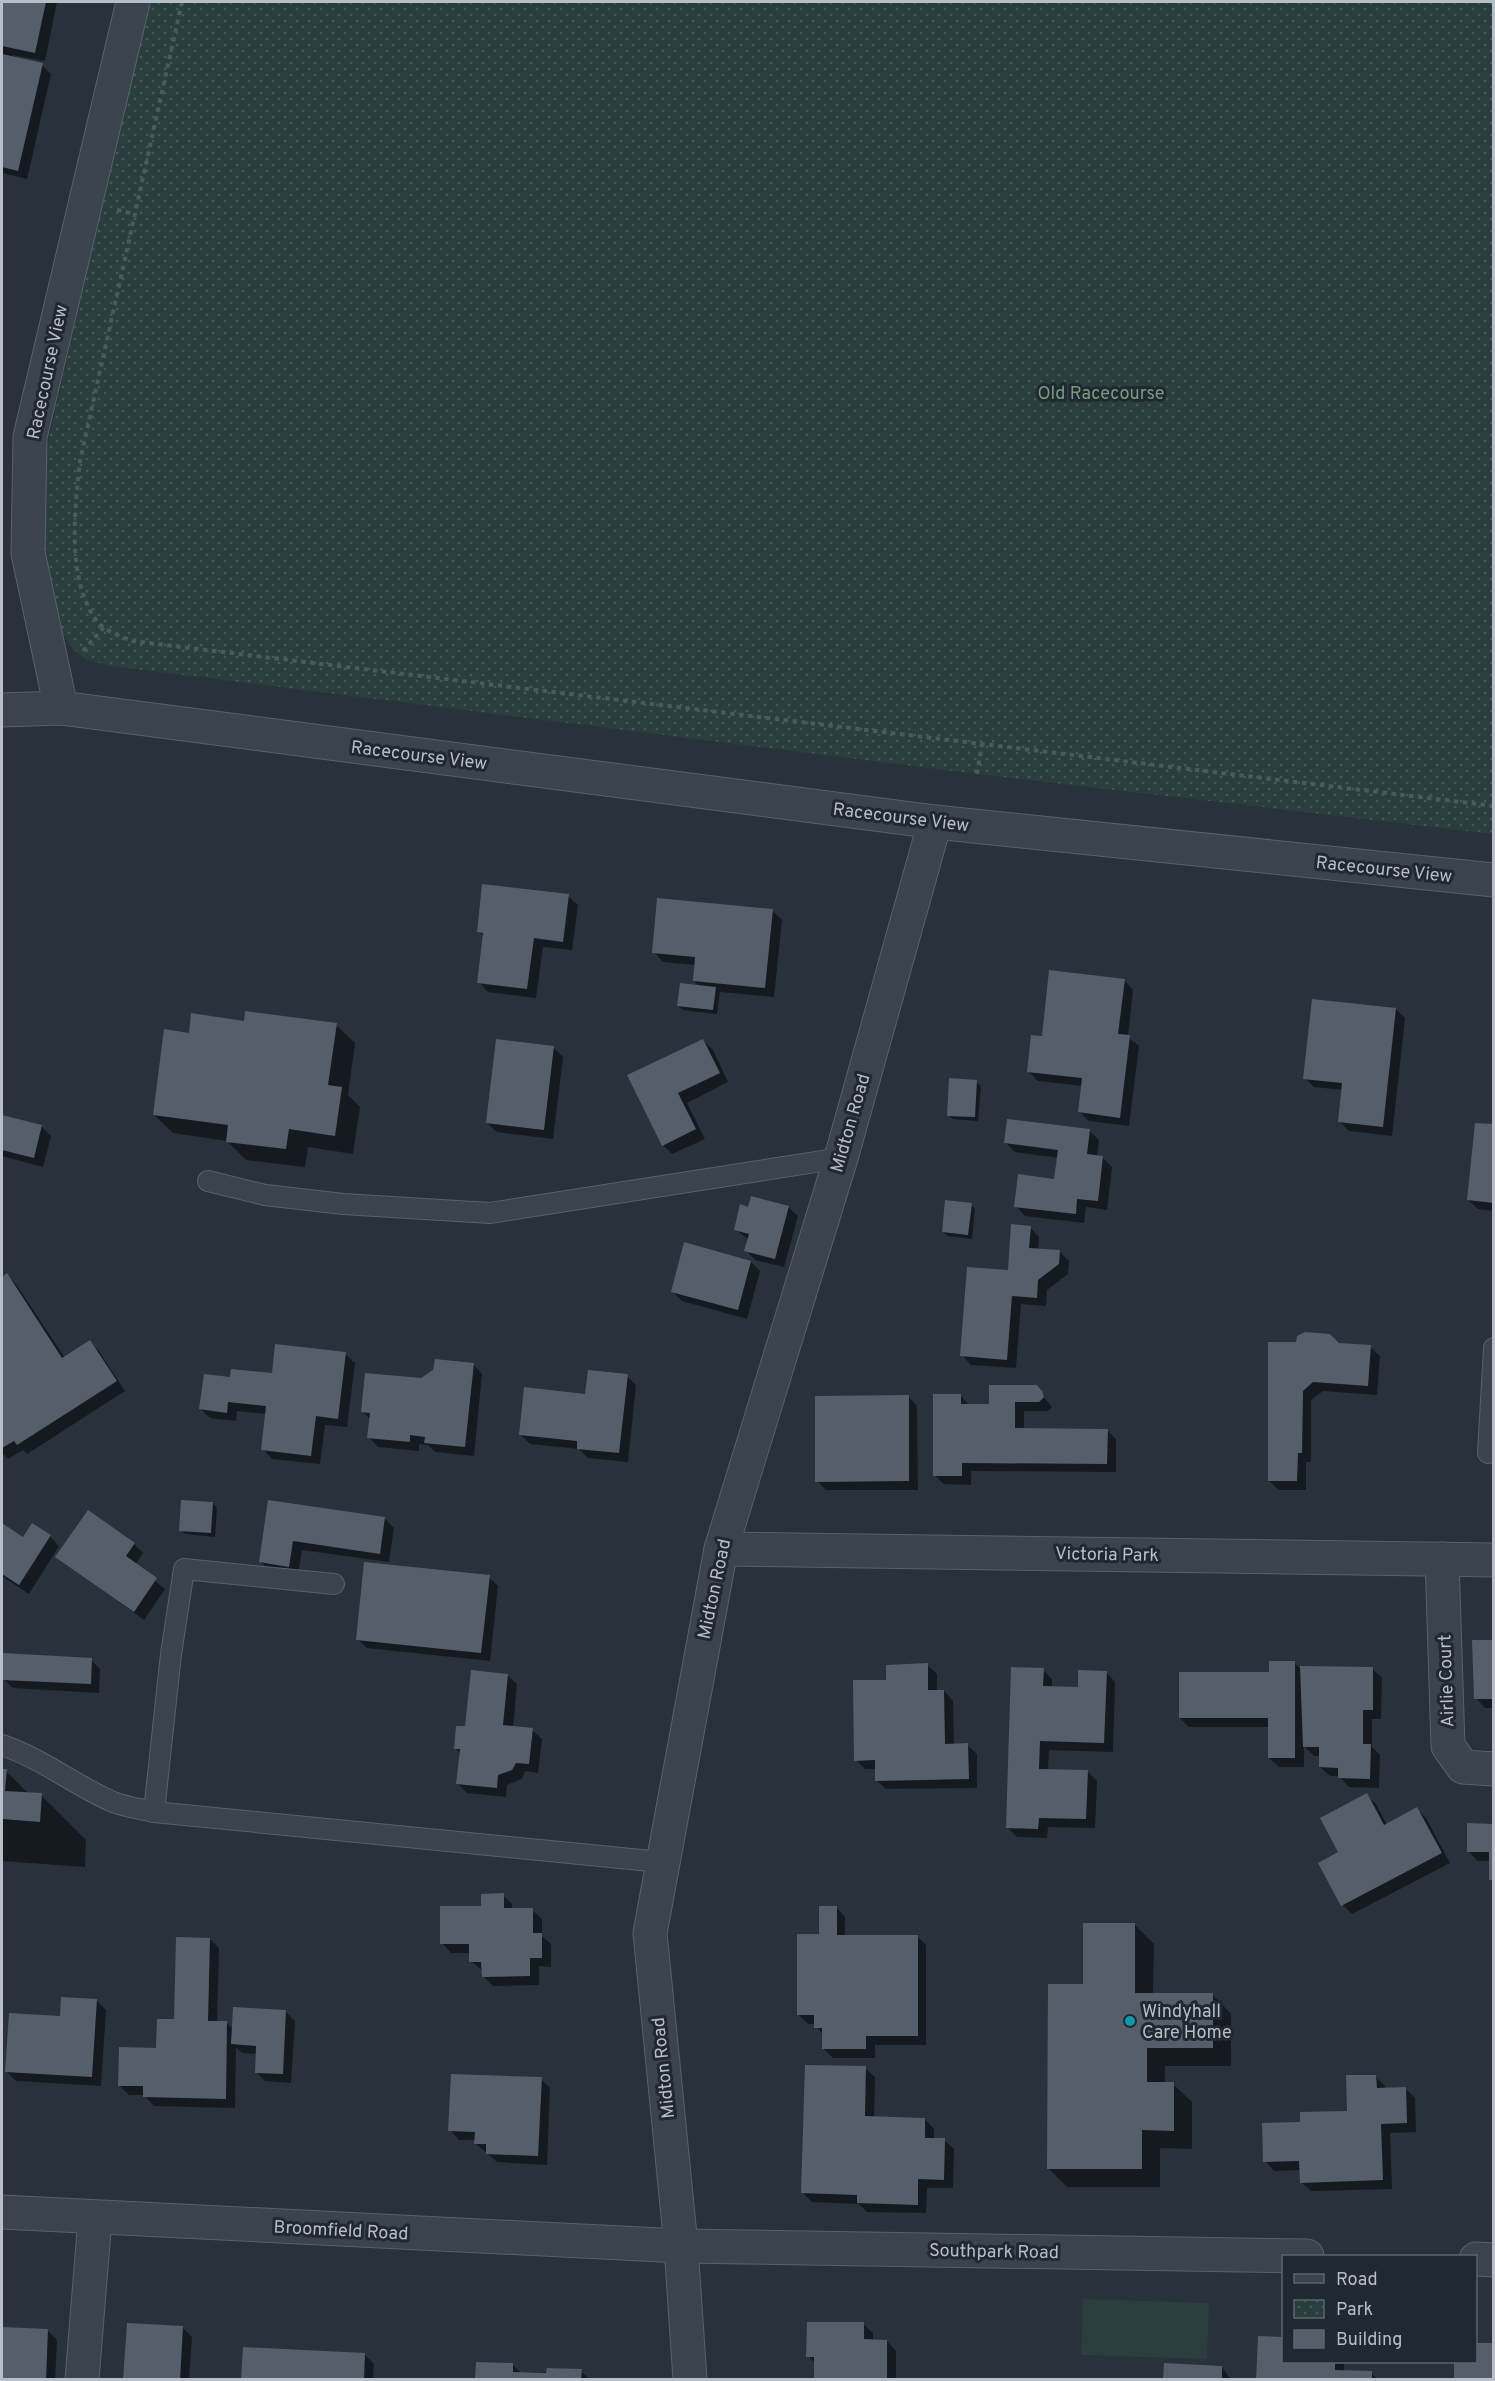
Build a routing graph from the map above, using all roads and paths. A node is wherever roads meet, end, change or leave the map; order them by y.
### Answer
1 (133, 2) edge
2 (182, 2) edge
3 (104, 627) junction
4 (80, 655) dead end
5 (62, 708) junction
6 (2, 710) edge
7 (982, 744) junction
8 (977, 774) dead end
9 (1494, 806) edge
10 (935, 822) junction
11 (1494, 880) edge
12 (841, 1158) junction
13 (208, 1181) dead end
14 (1494, 1348) edge
15 (1488, 1453) dead end
16 (721, 1549) junction
17 (1442, 1559) junction
18 (1494, 1560) edge
19 (334, 1584) dead end
20 (2, 1745) edge
21 (1494, 1769) edge
22 (154, 1812) junction
23 (661, 1862) junction
24 (2, 2212) edge
25 (95, 2218) junction
26 (681, 2246) junction
27 (1282, 2256) edge
28 (1477, 2259) edge
29 (1494, 2259) edge
30 (82, 2379) edge
31 (690, 2379) edge

1 - 5 street, Racecourse View
2 - 3 path
3 - 4 path
3 - 7 path
5 - 6 street
5 - 10 street, Racecourse View
7 - 8 path
7 - 9 path
10 - 11 street, Racecourse View
10 - 12 street, Midton Road
12 - 13 lane
12 - 16 street, Midton Road
14 - 15 lane
16 - 17 street, Victoria Park
16 - 23 street, Midton Road
17 - 18 street, Victoria Park
17 - 21 street, Airlie Court
19 - 22 lane
20 - 22 lane
22 - 23 lane
23 - 26 street, Midton Road
24 - 25 street, Broomfield Road
25 - 26 street, Broomfield Road
25 - 30 street
26 - 27 street, Southpark Road
26 - 31 street, Midton Road
28 - 29 street

